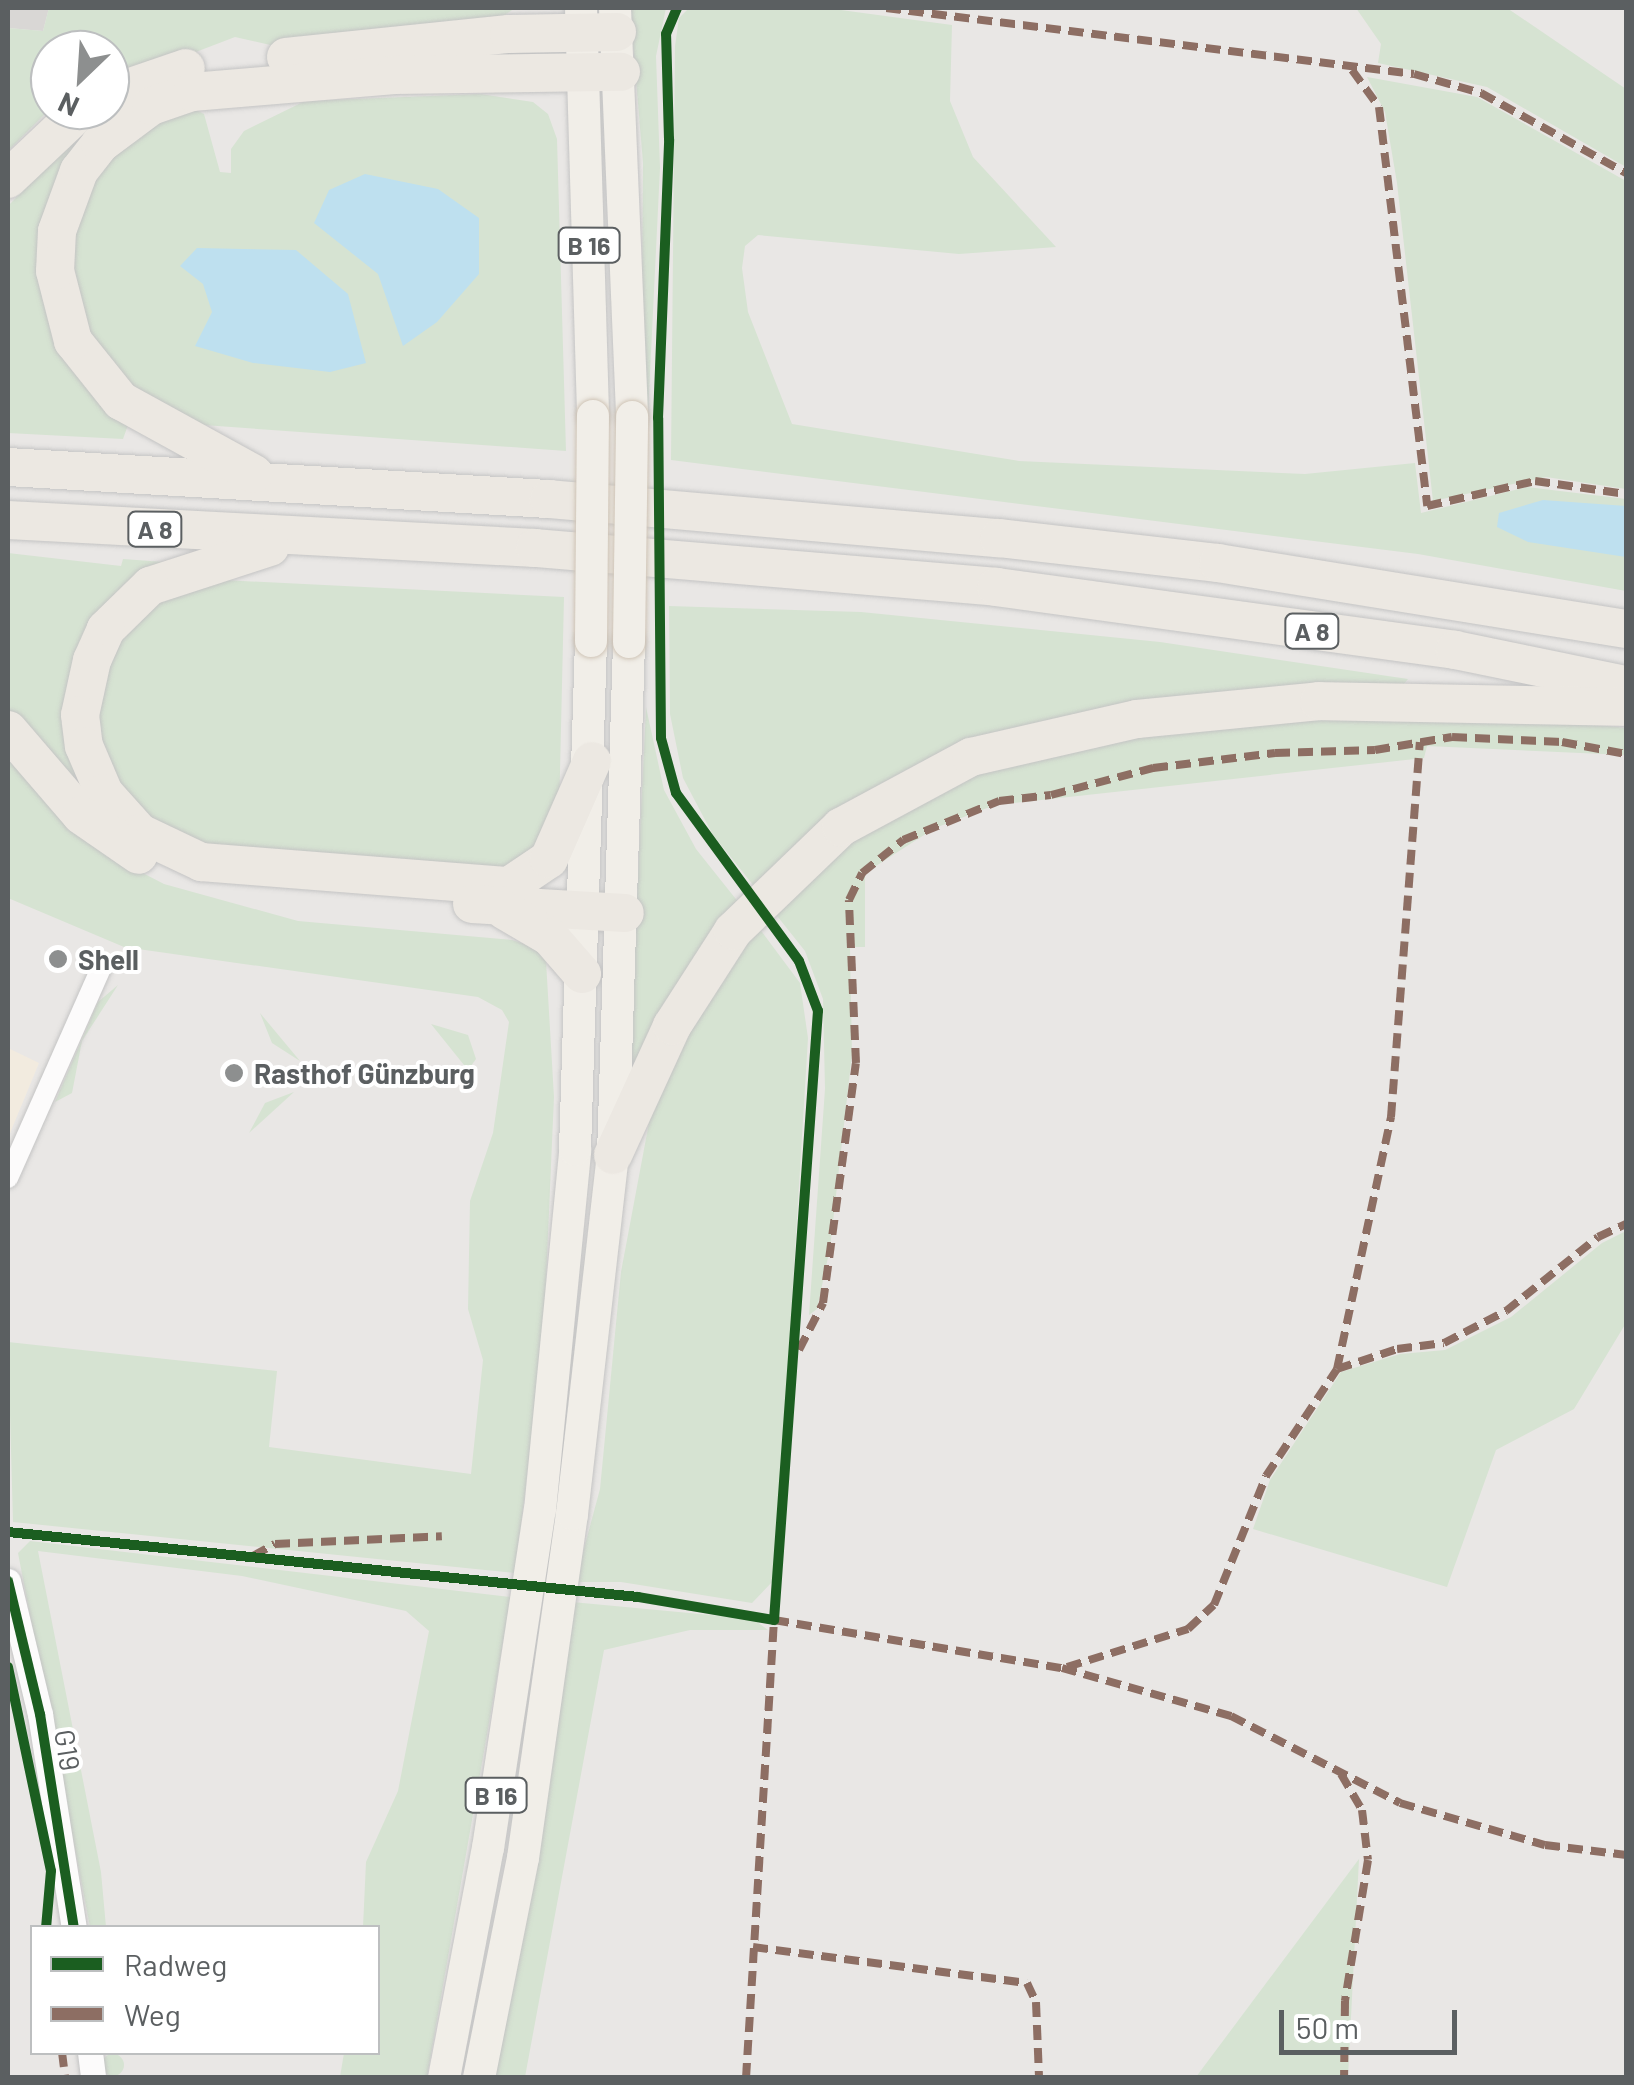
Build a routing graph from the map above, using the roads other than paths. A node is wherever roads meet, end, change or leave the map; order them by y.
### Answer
1 (535, 8) edge
2 (599, 20) edge
3 (509, 34) junction
4 (603, 72) junction
5 (130, 87) edge
6 (60, 130) edge
7 (8, 179) edge
8 (8, 468) edge
9 (273, 482) junction
10 (8, 520) edge
11 (303, 538) junction
12 (1626, 629) edge
13 (1626, 685) edge
14 (1626, 707) edge
15 (8, 730) edge
16 (592, 761) junction
17 (498, 906) junction
18 (584, 910) junction
19 (625, 913) junction
20 (101, 968) dead end
21 (582, 974) junction
22 (613, 1154) junction
23 (8, 1178) edge
24 (8, 1581) edge
25 (74, 1925) edge
26 (444, 2078) edge
27 (479, 2078) edge

1 - 3 highway
2 - 3 highway
2 - 4 main road, B 16
3 - 5 highway
4 - 9 highway
4 - 16 main road, B 16, bridge
4 - 19 main road, B 16, bridge
6 - 7 highway
8 - 9 highway, A 8
9 - 12 highway, A 8
10 - 11 highway, A 8
11 - 13 highway, A 8
11 - 16 highway
14 - 22 highway
15 - 17 highway
16 - 18 main road, B 16
17 - 18 highway
17 - 21 highway
18 - 19 highway
18 - 21 main road, B 16
19 - 22 main road, B 16
20 - 23 street
21 - 26 main road, B 16
22 - 27 main road, B 16
24 - 25 street, G19

